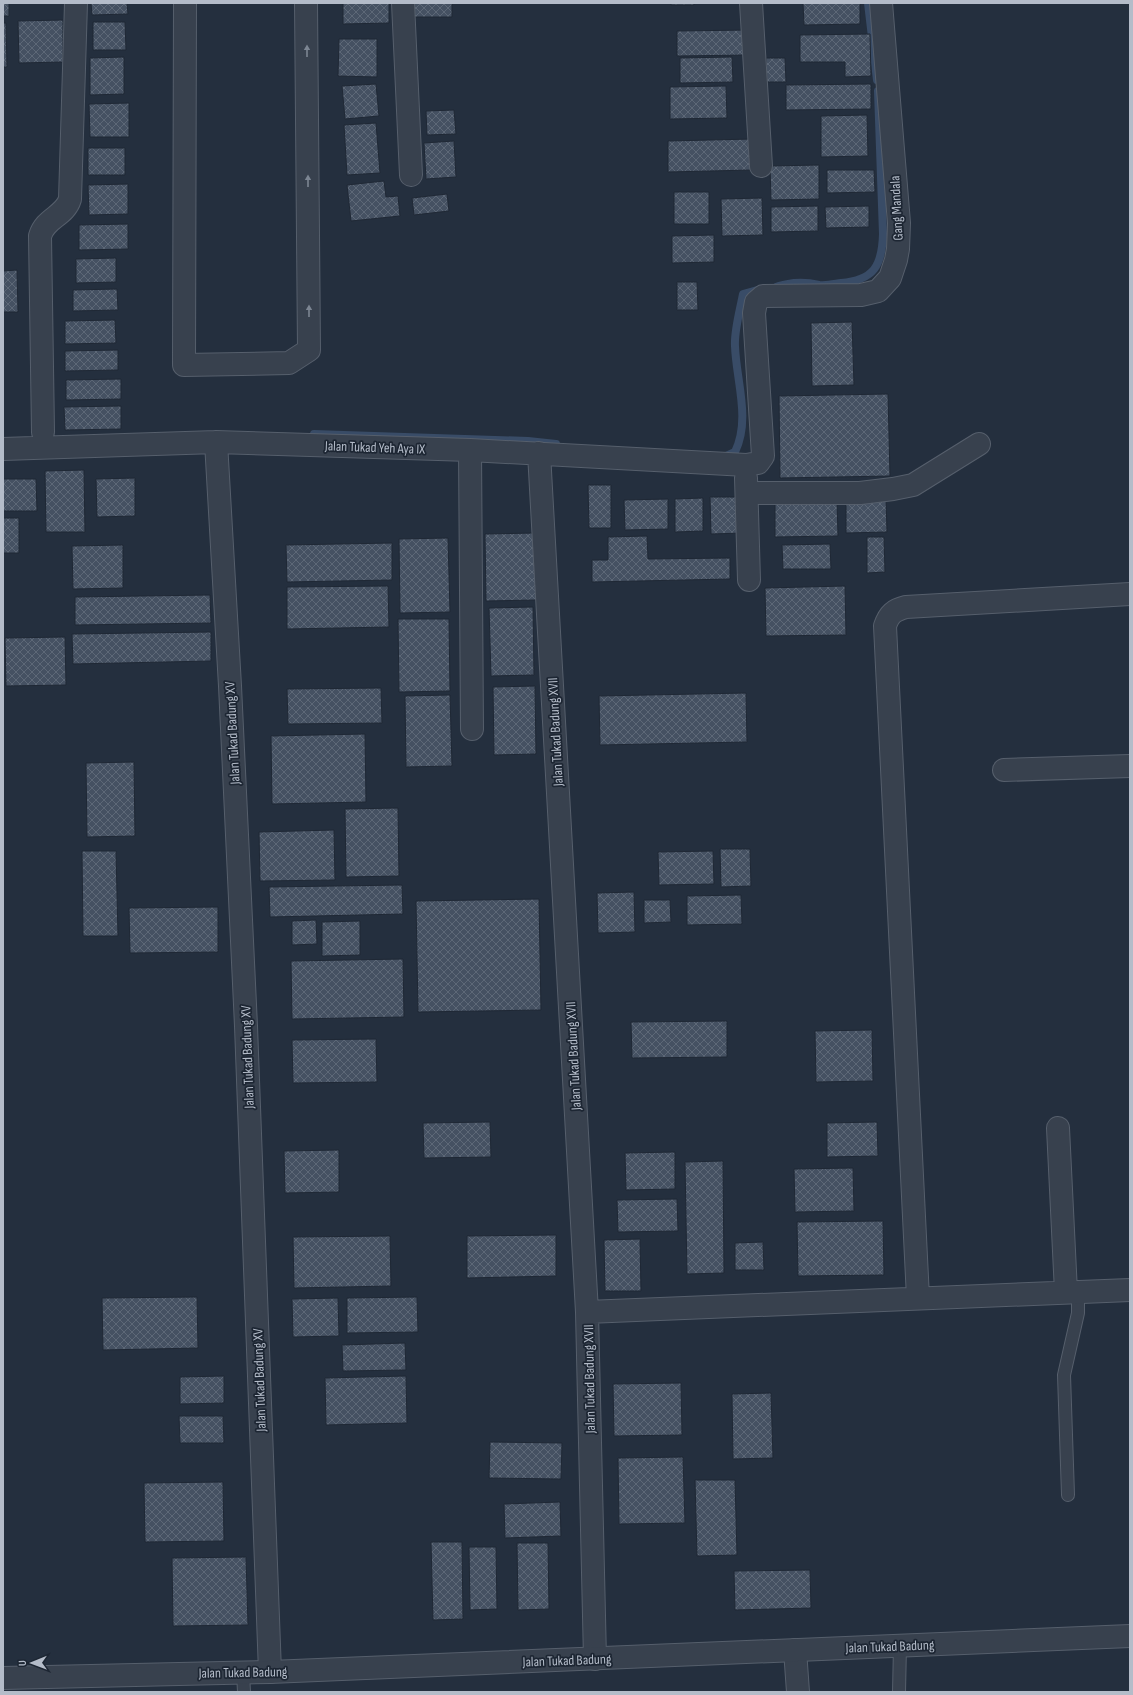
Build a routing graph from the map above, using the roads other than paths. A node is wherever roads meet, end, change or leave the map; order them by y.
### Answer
1 (76, 3) edge
2 (185, 3) edge
3 (306, 3) edge
4 (403, 3) edge
5 (751, 3) edge
6 (881, 3) edge
7 (761, 166) dead end
8 (411, 175) dead end
9 (42, 432) dead end
10 (216, 442) junction
11 (979, 444) dead end
12 (3, 449) edge
13 (470, 450) junction
14 (539, 453) junction
15 (746, 465) junction
16 (747, 493) junction
17 (749, 580) dead end
18 (1130, 594) edge
19 (472, 729) dead end
20 (1130, 766) edge
21 (1004, 770) dead end
22 (1058, 1128) dead end
23 (1130, 1290) edge
24 (1072, 1292) junction
25 (918, 1298) junction
26 (587, 1312) junction
27 (1068, 1495) dead end
28 (1130, 1636) edge
29 (900, 1646) junction
30 (795, 1650) junction
31 (596, 1658) junction
32 (270, 1672) junction
33 (3, 1678) edge
34 (243, 1682) edge
35 (798, 1692) edge
36 (899, 1692) edge

1 - 9 street
2 -> 3 street
4 - 8 street
5 - 7 street
6 - 15 street, Gang Mandala
10 - 12 street, Jalan Tukad Yeh Aya IX
10 - 13 street, Jalan Tukad Yeh Aya IX
10 - 32 street, Jalan Tukad Badung XV
11 - 16 street
13 - 14 street, Jalan Tukad Yeh Aya IX
13 - 19 street
14 - 15 street, Jalan Tukad Yeh Aya IX
14 - 26 street, Jalan Tukad Badung XVII
15 - 16 street
16 - 17 street
18 - 25 street
20 - 21 street
22 - 24 street
23 - 24 street
24 - 25 street
24 - 27 lane
25 - 26 street
26 - 31 street, Jalan Tukad Badung XVII
28 - 29 street, Jalan Tukad Badung
29 - 30 street, Jalan Tukad Badung
29 - 36 lane
30 - 31 street, Jalan Tukad Badung
30 - 35 street
31 - 32 street, Jalan Tukad Badung
32 - 34 street, Jalan Tukad Badung
33 - 34 street, Jalan Tukad Badung

